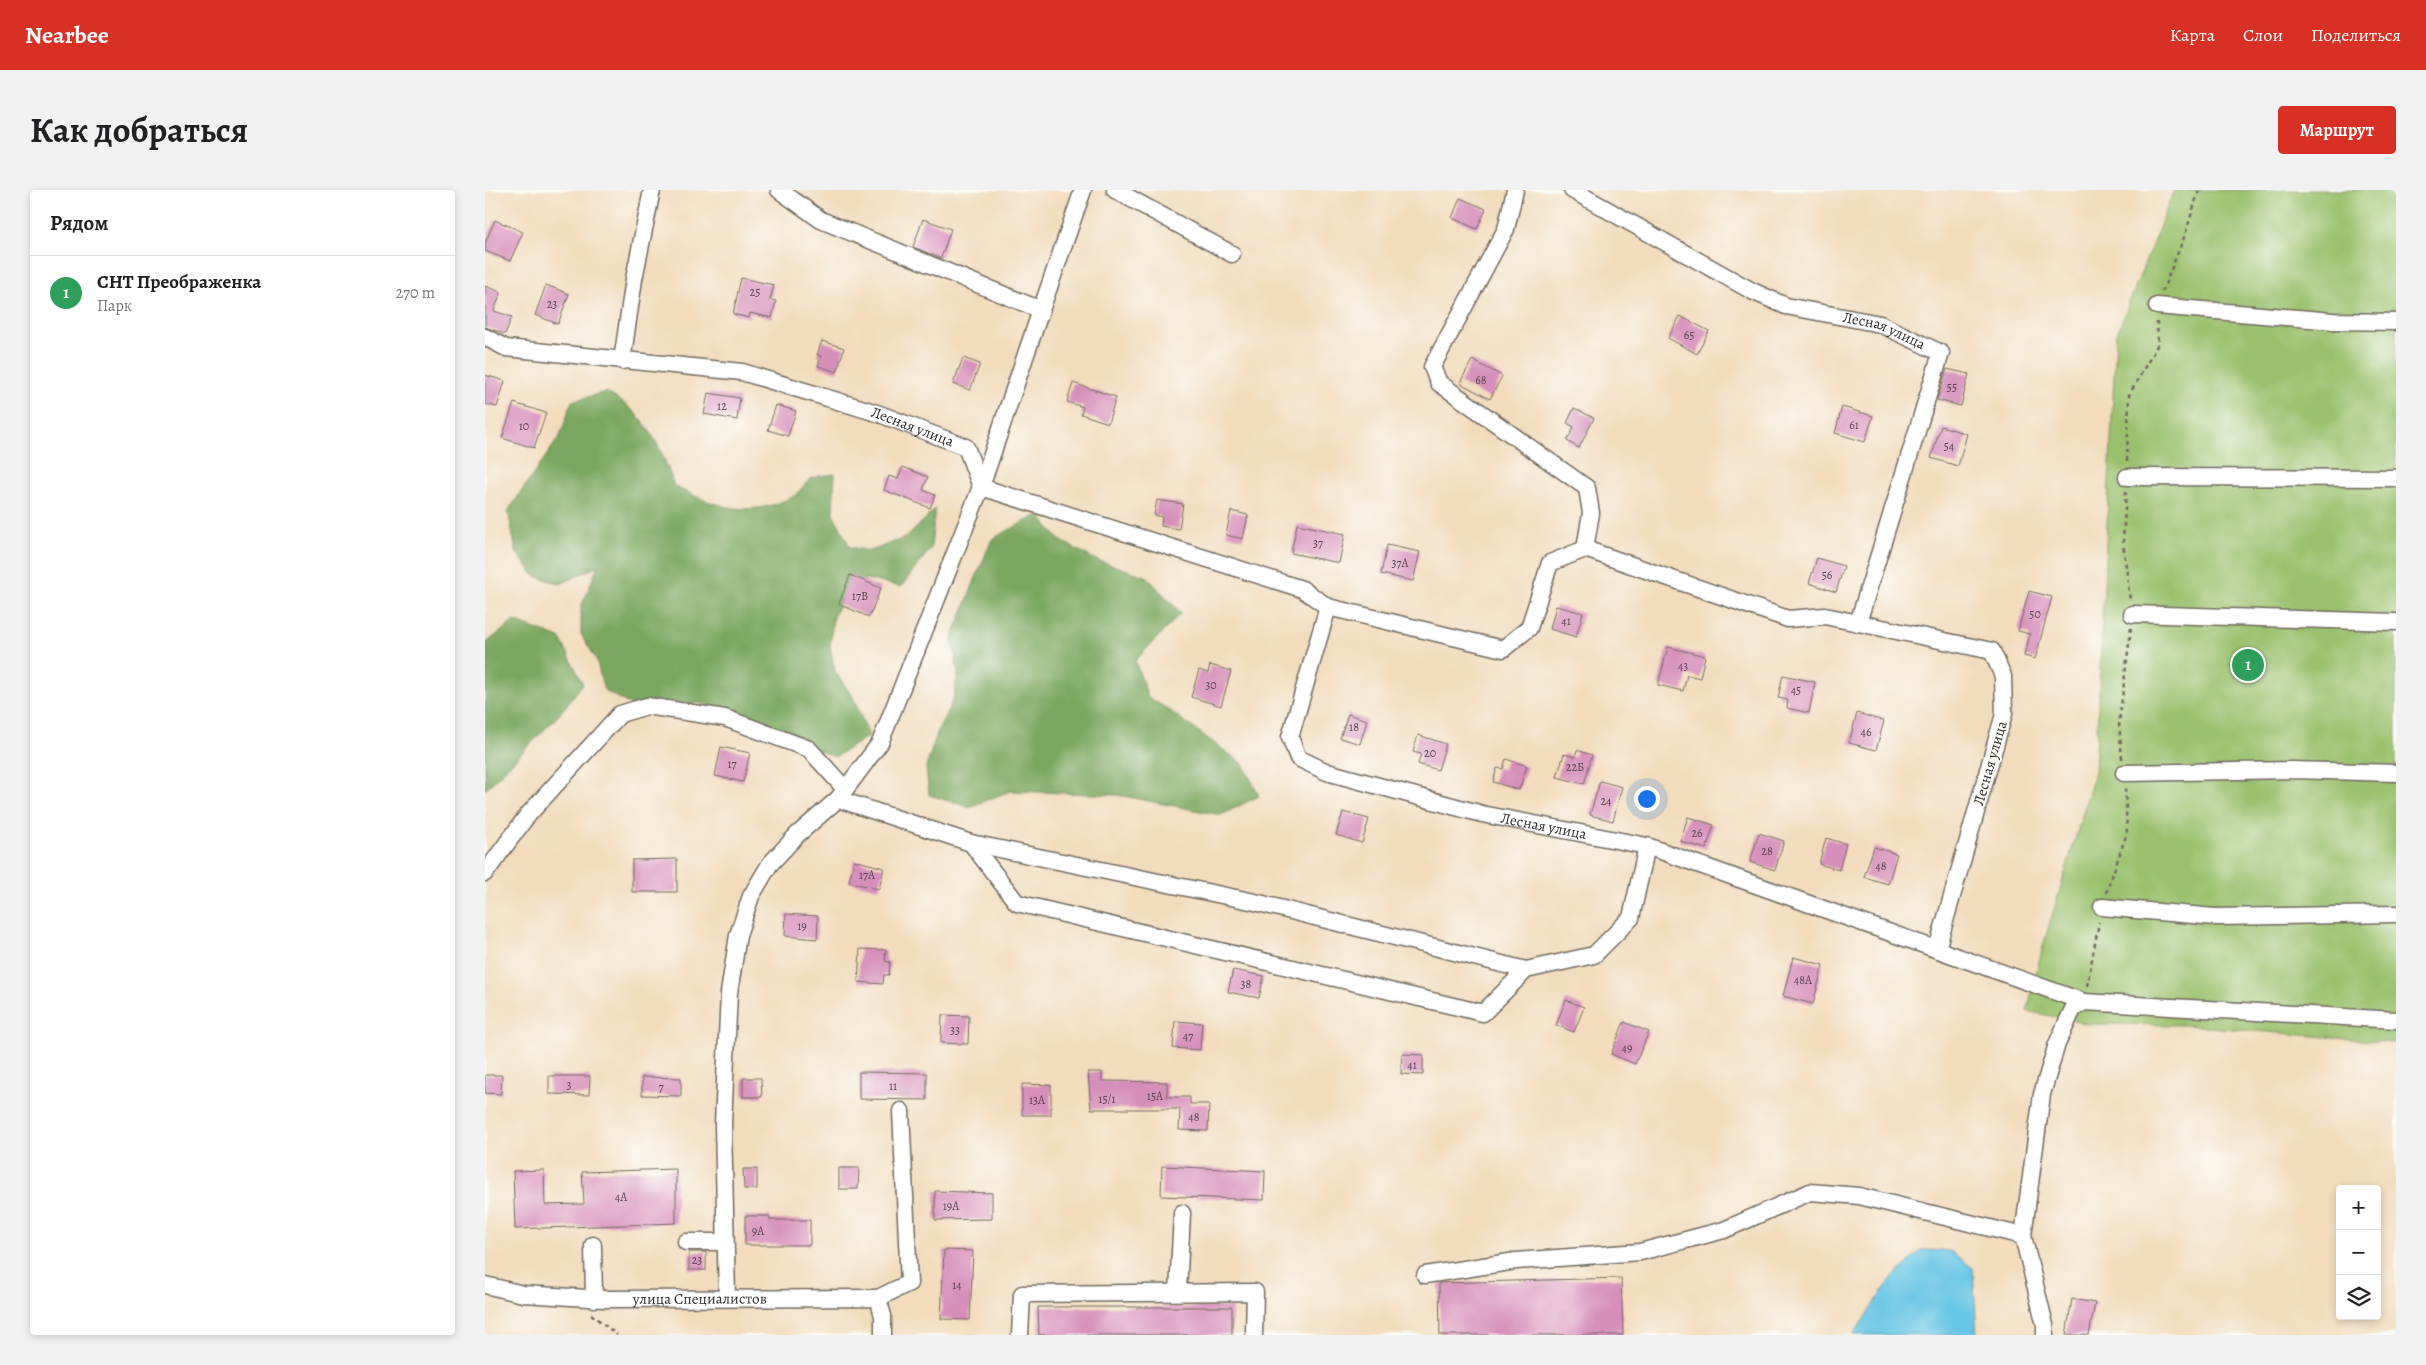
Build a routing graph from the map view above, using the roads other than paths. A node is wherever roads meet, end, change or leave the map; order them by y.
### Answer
1 (652, 190) edge
2 (779, 190) edge
3 (1083, 190) edge
4 (1115, 190) edge
5 (1515, 190) edge
6 (1572, 190) edge
7 (1232, 254) dead end
8 (2157, 306) road end
9 (1041, 310) junction
10 (2396, 322) edge
11 (485, 337) edge
12 (622, 361) junction
13 (2127, 477) road end
14 (2396, 478) edge
15 (981, 487) junction
16 (1585, 549) junction
17 (1328, 607) junction
18 (2132, 614) road end
19 (2396, 622) edge
20 (1858, 623) junction
21 (2124, 772) road end
22 (2396, 773) edge
23 (841, 794) junction
24 (971, 843) junction
25 (1647, 846) junction
26 (485, 873) edge
27 (2102, 906) road end
28 (2396, 914) edge
29 (1937, 949) junction
30 (1527, 970) junction
31 (2083, 1002) junction
32 (2396, 1020) edge
33 (901, 1111) dead end
34 (1182, 1212) dead end
35 (2023, 1236) junction
36 (687, 1242) dead end
37 (725, 1242) junction
38 (593, 1245) dead end
39 (1425, 1275) dead end
40 (485, 1285) edge
41 (1178, 1292) junction
42 (727, 1298) junction
43 (878, 1298) junction
44 (594, 1299) junction
45 (883, 1335) edge
46 (1020, 1335) edge
47 (1254, 1335) edge
48 (2045, 1335) edge

1 - 12 street
2 - 9 street
3 - 9 street
4 - 7 street
5 - 16 street
6 - 20 street, Лесная улица
8 - 10 street
9 - 15 street
11 - 12 street, Лесная улица
12 - 15 street, Лесная улица
13 - 14 street
15 - 17 street
15 - 23 street
16 - 17 street
16 - 20 street, Лесная улица
17 - 25 street, Лесная улица
18 - 19 street
20 - 29 street, Лесная улица
21 - 22 street
23 - 24 street
23 - 26 street
23 - 37 street
24 - 30 street
24 - 30 street
25 - 29 street, Лесная улица
25 - 30 street
27 - 28 street
29 - 31 street, Лесная улица
31 - 32 street, Лесная улица
31 - 35 street
33 - 43 street
34 - 41 street
35 - 39 street
35 - 48 street
36 - 37 street
37 - 42 street
38 - 44 street
40 - 44 street, улица Специалистов
41 - 46 street
41 - 47 street
42 - 43 street, улица Специалистов
42 - 44 street, улица Специалистов
43 - 45 street

